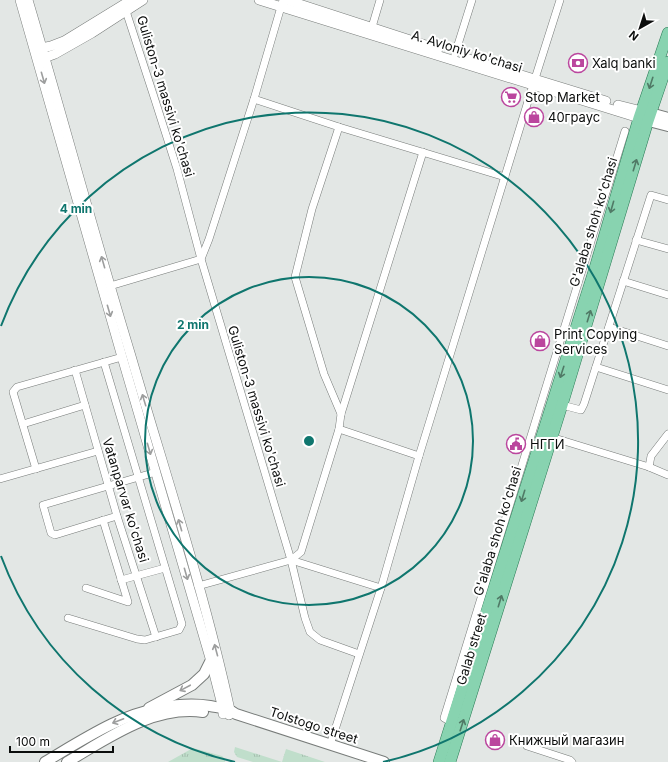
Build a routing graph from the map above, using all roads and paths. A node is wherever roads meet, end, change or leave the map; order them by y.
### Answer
1 (20, 0) edge
2 (28, 0) edge
3 (131, 0) edge
4 (143, 0) edge
5 (259, 0) edge
6 (380, 0) edge
7 (472, 0) edge
8 (560, 0) edge
9 (284, 2) edge
10 (126, 11) junction
11 (372, 27) junction
12 (668, 33) edge
13 (38, 49) junction
14 (455, 54) junction
15 (42, 59) junction
16 (668, 62) edge
17 (534, 82) junction
18 (254, 99) junction
19 (645, 116) junction
20 (668, 118) edge
21 (668, 126) edge
22 (339, 127) junction
23 (625, 131) dead end
24 (423, 152) junction
25 (618, 170) junction
26 (505, 177) junction
27 (668, 200) edge
28 (636, 240) junction
29 (668, 249) edge
30 (201, 259) junction
31 (623, 281) junction
32 (110, 286) junction
33 (668, 295) edge
34 (609, 326) junction
35 (668, 346) edge
36 (122, 357) junction
37 (104, 362) junction
38 (596, 367) junction
39 (74, 370) junction
40 (668, 390) edge
41 (85, 405) junction
42 (562, 405) junction
43 (341, 414) junction
44 (23, 424) junction
45 (339, 429) junction
46 (668, 434) edge
47 (551, 437) junction
48 (98, 451) junction
49 (419, 456) junction
50 (649, 466) junction
51 (36, 469) junction
52 (159, 473) junction
53 (668, 475) edge
54 (138, 477) junction
55 (0, 479) edge
56 (109, 486) junction
57 (117, 516) junction
58 (103, 520) junction
59 (291, 560) junction
60 (165, 568) junction
61 (137, 577) junction
62 (121, 580) junction
63 (198, 586) junction
64 (86, 588) dead end
65 (381, 588) junction
66 (68, 618) dead end
67 (156, 636) junction
68 (359, 654) junction
69 (211, 660) junction
70 (142, 712) junction
71 (228, 712) junction
72 (330, 745) junction
73 (527, 746) dead end
74 (45, 762) edge
75 (66, 762) edge
76 (384, 762) edge
77 (439, 762) edge
78 (450, 762) edge
79 (572, 762) edge

1 - 13 street
2 - 13 street
3 - 13 street
4 - 10 street
5 - 9 street, A. Avloniy ko'chasi
6 - 11 street
7 - 14 street
8 - 17 street
9 - 11 street, A. Avloniy ko'chasi
9 - 17 street, A. Avloniy ko'chasi
9 - 18 street
10 - 15 street
10 - 30 street, Guliston-3 massivi ko'chasi
11 - 14 street, A. Avloniy ko'chasi
12 -> 19 main road, G'alaba shoh ko'chasi
13 - 15 street
14 - 17 street, A. Avloniy ko'chasi
32 -> 15 street
15 -> 36 street
16 - 19 main road, Galab street
17 - 19 street, A. Avloniy ko'chasi
17 - 26 street
18 - 22 street
18 - 30 street
19 - 20 main road, A. Avloniy ko'chasi
19 - 21 main road, A. Avloniy ko'chasi
19 - 25 main road, G'alaba shoh ko'chasi
42 -> 19 main road, Galab street
22 - 24 street
22 - 43 street
23 - 25 street
24 - 26 street
24 - 43 street
25 - 77 main road, G'alaba shoh ko'chasi
26 - 49 street
27 - 28 street
28 - 29 street
28 - 31 street
30 - 32 street
30 - 59 street, Guliston-3 massivi ko'chasi
31 - 33 street
31 - 34 street
52 -> 32 street
34 - 35 street
34 - 38 street
36 - 37 street
36 -> 52 street
37 - 39 street
37 - 54 street
38 - 40 street
38 - 42 street
39 - 41 street, Vatanparvar ko'chasi
39 - 44 street
41 - 44 street
41 - 48 street, Vatanparvar ko'chasi
42 - 47 main road, Galab street
43 - 45 street
44 - 51 street
45 - 49 street
45 - 59 street
46 - 50 street
47 - 50 street
78 -> 47 main road, Galab street
48 - 51 street
48 - 56 street, Vatanparvar ko'chasi
49 - 65 street
50 - 53 street
51 - 55 street
52 - 54 street
63 -> 52 street
52 -> 69 street
54 - 56 street
54 - 60 street
56 - 57 street, Vatanparvar ko'chasi
56 - 58 street
57 - 58 street
57 - 61 street, Vatanparvar ko'chasi
58 - 62 street
59 - 63 street
59 - 65 street
59 - 68 street, Guliston-3 massivi ko'chasi
60 - 61 street
60 - 67 street
61 - 62 street
61 - 67 street, Vatanparvar ko'chasi
62 - 64 street
71 -> 63 street
65 - 68 street
66 - 67 street
68 - 72 street
69 -> 70 main road
69 - 71 street
70 - 71 main road, Tolstogo street
70 -> 74 main road, Tolstogo street
71 - 72 main road, Tolstogo street
71 - 75 main road, Tolstogo street
72 - 76 main road, Tolstogo street
73 - 79 street

